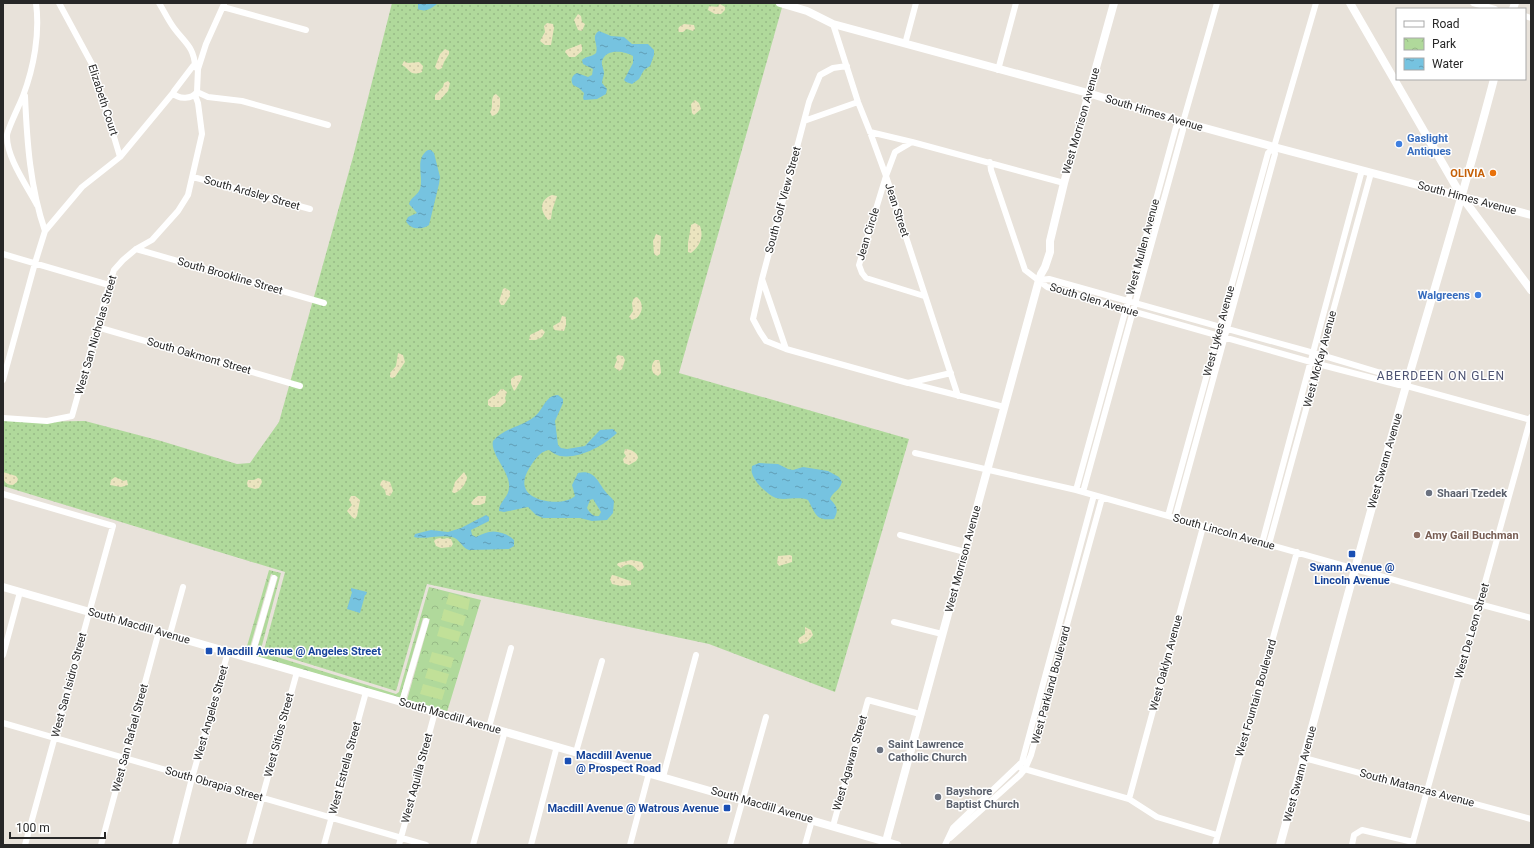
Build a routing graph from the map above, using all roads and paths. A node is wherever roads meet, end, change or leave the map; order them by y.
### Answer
1 (36, 3) edge
2 (59, 3) edge
3 (159, 3) edge
4 (780, 3) edge
5 (916, 3) edge
6 (1016, 3) edge
7 (1114, 3) edge
8 (1217, 3) edge
9 (1316, 3) edge
10 (1350, 3) edge
11 (1473, 3) edge
12 (224, 5) edge
13 (1491, 8) edge
14 (833, 24) junction
15 (306, 30) dead end
16 (905, 44) junction
17 (846, 66) junction
18 (196, 68) junction
19 (998, 70) junction
20 (1494, 80) edge
21 (25, 92) junction
22 (173, 93) junction
23 (1088, 93) junction
24 (196, 94) junction
25 (858, 102) junction
26 (804, 121) junction
27 (1183, 122) junction
28 (328, 125) dead end
29 (870, 132) junction
30 (912, 142) junction
31 (1274, 147) junction
32 (120, 157) junction
33 (990, 162) junction
34 (1362, 170) junction
35 (1371, 173) junction
36 (886, 176) junction
37 (193, 177) junction
38 (1064, 183) junction
39 (1462, 197) junction
40 (37, 205) junction
41 (310, 209) dead end
42 (1531, 215) edge
43 (45, 231) junction
44 (136, 249) junction
45 (3, 254) edge
46 (35, 263) junction
47 (1040, 277) junction
48 (762, 279) junction
49 (109, 285) junction
50 (1531, 290) edge
51 (924, 296) junction
52 (1128, 301) junction
53 (324, 303) dead end
54 (1135, 303) junction
55 (1126, 309) junction
56 (1133, 311) junction
57 (97, 327) junction
58 (1220, 327) junction
59 (1228, 329) junction
60 (1218, 335) junction
61 (1225, 337) junction
62 (786, 349) junction
63 (1313, 353) junction
64 (1321, 355) junction
65 (1311, 361) junction
66 (1318, 364) junction
67 (951, 373) junction
68 (3, 380) edge
69 (908, 383) junction
70 (300, 386) dead end
71 (1406, 386) junction
72 (958, 396) junction
73 (1004, 407) junction
74 (3, 418) edge
75 (1531, 419) edge
76 (1286, 450) junction
77 (914, 452) dead end
78 (1294, 452) junction
79 (987, 470) junction
80 (1076, 490) junction
81 (1083, 492) junction
82 (3, 494) edge
83 (1094, 495) junction
84 (1102, 498) junction
85 (1168, 516) junction
86 (1176, 518) junction
87 (1203, 527) junction
88 (900, 535) dead end
89 (1262, 542) junction
90 (1269, 544) junction
91 (965, 552) junction
92 (1297, 552) junction
93 (1355, 569) junction
94 (274, 578) dead end
95 (3, 587) edge
96 (183, 587) dead end
97 (20, 592) junction
98 (1479, 604) junction
99 (89, 612) junction
100 (1531, 618) edge
101 (426, 621) dead end
102 (894, 622) dead end
103 (159, 631) junction
104 (170, 634) junction
105 (942, 634) junction
106 (511, 648) dead end
107 (228, 652) junction
108 (3, 655) edge
109 (696, 655) dead end
110 (251, 658) junction
111 (602, 661) dead end
112 (297, 672) junction
113 (366, 692) junction
114 (402, 702) junction
115 (435, 712) junction
116 (920, 714) junction
117 (766, 717) dead end
118 (3, 723) edge
119 (488, 727) junction
120 (505, 731) junction
121 (55, 738) junction
122 (557, 746) junction
123 (576, 752) junction
124 (124, 758) junction
125 (1304, 758) junction
126 (1018, 767) junction
127 (1025, 769) junction
128 (649, 773) junction
129 (663, 777) junction
130 (192, 778) junction
131 (1427, 791) junction
132 (262, 798) junction
133 (1129, 799) junction
134 (742, 800) junction
135 (332, 818) junction
136 (1531, 818) edge
137 (812, 820) junction
138 (833, 826) junction
139 (1218, 835) junction
140 (401, 838) junction
141 (946, 843) edge
142 (1413, 843) edge
143 (885, 844) edge
144 (25, 845) edge
145 (101, 845) edge
146 (175, 845) edge
147 (249, 845) edge
148 (324, 845) edge
149 (399, 845) edge
150 (426, 845) edge
151 (473, 845) edge
152 (531, 845) edge
153 (630, 845) edge
154 (730, 845) edge
155 (805, 845) edge
156 (897, 845) edge
157 (1215, 845) edge
158 (1280, 845) edge
159 (1352, 845) edge

1 - 21 street
2 - 32 street, Elizabeth Court
3 - 18 street
4 - 14 street, South Himes Avenue
5 - 16 street
6 - 19 street
7 - 23 street, West Morrison Avenue
8 - 27 street, West Mullen Avenue
9 - 31 street, West Lykes Avenue
10 - 39 street
11 - 13 street
12 - 15 street
12 - 18 street
14 - 16 street, South Himes Avenue
14 - 17 street, Jean Street
16 - 19 street, South Himes Avenue
17 - 25 street, Jean Street
17 - 26 street, South Golf View Street
18 - 22 street
18 - 24 street, West San Nicholas Street
19 - 23 street, South Himes Avenue
20 - 39 street, West Swann Avenue
21 - 40 street
21 - 40 street
22 - 24 street
22 - 32 street
23 - 27 street, South Himes Avenue
23 - 38 street, West Morrison Avenue
24 - 28 street
24 - 37 street, West San Nicholas Street
25 - 26 street
25 - 29 street, Jean Street
26 - 48 street, South Golf View Street
27 - 31 street, South Himes Avenue
27 - 52 street, West Mullen Avenue
27 - 54 street, West Mullen Avenue
29 - 30 street
29 - 36 street, Jean Street
30 - 33 street
30 - 36 street, Jean Circle
31 - 34 street, South Himes Avenue
31 - 58 street, West Lykes Avenue
31 - 59 street, West Lykes Avenue
32 - 43 street
33 - 38 street
33 - 47 street
34 - 35 street, South Himes Avenue
34 - 63 street, West McKay Avenue
35 - 39 street, South Himes Avenue
35 - 64 street, West McKay Avenue
36 - 51 street, Jean Street
36 - 51 street, Jean Circle
37 - 41 street, South Ardsley Street
37 - 44 street, West San Nicholas Street
38 - 47 street, West Morrison Avenue
39 - 42 street, South Himes Avenue
39 - 50 street
39 - 71 street, West Swann Avenue
40 - 43 street
43 - 46 street
44 - 49 street, West San Nicholas Street
44 - 53 street, South Brookline Street
45 - 46 street
46 - 49 street
46 - 68 street
47 - 52 street, South Glen Avenue
47 - 55 street, South Glen Avenue
47 - 73 street, West Morrison Avenue
48 - 62 street
48 - 62 street, South Golf View Street
49 - 57 street, West San Nicholas Street
51 - 67 street, Jean Street
52 - 54 street, South Glen Avenue
52 - 55 street, West Mullen Avenue
54 - 56 street, West Mullen Avenue
54 - 58 street, South Glen Avenue
55 - 56 street, South Glen Avenue
55 - 80 street, West Mullen Avenue
56 - 60 street, South Glen Avenue
56 - 81 street, West Mullen Avenue
57 - 70 street, South Oakmont Street
57 - 74 street, West San Nicholas Street
58 - 59 street, South Glen Avenue
58 - 60 street, West Lykes Avenue
59 - 61 street, West Lykes Avenue
59 - 63 street, South Glen Avenue
60 - 61 street, South Glen Avenue
60 - 85 street, West Lykes Avenue
61 - 65 street, South Glen Avenue
61 - 86 street, West Lykes Avenue
62 - 69 street, South Golf View Street
63 - 64 street, South Glen Avenue
63 - 65 street, West McKay Avenue
64 - 66 street, West McKay Avenue
64 - 71 street, South Glen Avenue
65 - 66 street, South Glen Avenue
65 - 76 street, West McKay Avenue
66 - 71 street, South Glen Avenue
66 - 78 street, West McKay Avenue
67 - 69 street, South Golf View Street
67 - 72 street, Jean Street
69 - 72 street, South Golf View Street
71 - 75 street, South Glen Avenue
71 - 93 street, West Swann Avenue
72 - 73 street, South Golf View Street
73 - 79 street, West Morrison Avenue
75 - 98 street, West De Leon Street
76 - 78 street
76 - 89 street, West McKay Avenue
77 - 79 street, South Lincoln Avenue
78 - 90 street, West McKay Avenue
79 - 80 street, South Lincoln Avenue
79 - 91 street, West Morrison Avenue
80 - 81 street, South Lincoln Avenue
81 - 83 street, South Lincoln Avenue
82 - 99 street, West San Isidro Street
83 - 84 street, South Lincoln Avenue
83 - 126 street, West Parkland Boulevard
84 - 85 street, South Lincoln Avenue
84 - 127 street, West Parkland Boulevard
85 - 86 street, South Lincoln Avenue
86 - 87 street, South Lincoln Avenue
87 - 89 street, South Lincoln Avenue
87 - 133 street, West Oaklyn Avenue
88 - 91 street
89 - 90 street, South Lincoln Avenue
90 - 92 street, South Lincoln Avenue
91 - 105 street, West Morrison Avenue
92 - 93 street, South Lincoln Avenue
92 - 139 street, West Fountain Boulevard
93 - 98 street, South Lincoln Avenue
93 - 125 street, West Swann Avenue
94 - 110 street
95 - 97 street, South Macdill Avenue
96 - 104 street
97 - 99 street, South Macdill Avenue
97 - 108 street
98 - 100 street, South Lincoln Avenue
98 - 131 street, West De Leon Street
99 - 103 street, South Macdill Avenue
99 - 121 street, West San Isidro Street
101 - 114 street
102 - 105 street
103 - 104 street, South Macdill Avenue
103 - 124 street, West San Rafael Street
104 - 107 street, South Macdill Avenue
105 - 116 street, West Morrison Avenue
106 - 119 street
107 - 110 street, South Macdill Avenue
107 - 130 street, West Angeles Street
109 - 129 street
110 - 112 street, South Macdill Avenue
111 - 123 street
112 - 113 street, South Macdill Avenue
112 - 132 street, West Sitios Street
113 - 114 street, South Macdill Avenue
113 - 135 street, West Estrella Street
114 - 115 street, South Macdill Avenue
115 - 119 street, South Macdill Avenue
115 - 140 street, West Aquilla Street
116 - 138 street, West Agawan Street
116 - 143 street, West Morrison Avenue
117 - 134 street
118 - 121 street, South Obrapia Street
119 - 120 street, South Macdill Avenue
120 - 122 street, South Macdill Avenue
120 - 151 street
121 - 124 street, South Obrapia Street
121 - 144 street, West San Isidro Street
122 - 123 street, South Macdill Avenue
122 - 152 street
123 - 128 street, South Macdill Avenue
124 - 130 street, South Obrapia Street
124 - 145 street, West San Rafael Street
125 - 131 street, South Matanzas Avenue
125 - 158 street, West Swann Avenue
126 - 127 street
126 - 141 street, West Parkland Boulevard
127 - 133 street
127 - 141 street, West Parkland Boulevard
128 - 129 street, South Macdill Avenue
128 - 153 street
129 - 134 street, South Macdill Avenue
130 - 132 street, South Obrapia Street
130 - 146 street, West Angeles Street
131 - 136 street, South Matanzas Avenue
131 - 142 street, West De Leon Street
132 - 135 street, South Obrapia Street
132 - 147 street, West Sitios Street
133 - 139 street
134 - 137 street, South Macdill Avenue
134 - 154 street
135 - 140 street, South Obrapia Street
135 - 148 street, West Estrella Street
137 - 138 street, South Macdill Avenue
137 - 155 street
138 - 143 street, South Macdill Avenue
139 - 157 street, West Fountain Boulevard
140 - 149 street, West Aquilla Street
140 - 150 street, South Obrapia Street
142 - 159 street
143 - 156 street, South Macdill Avenue

